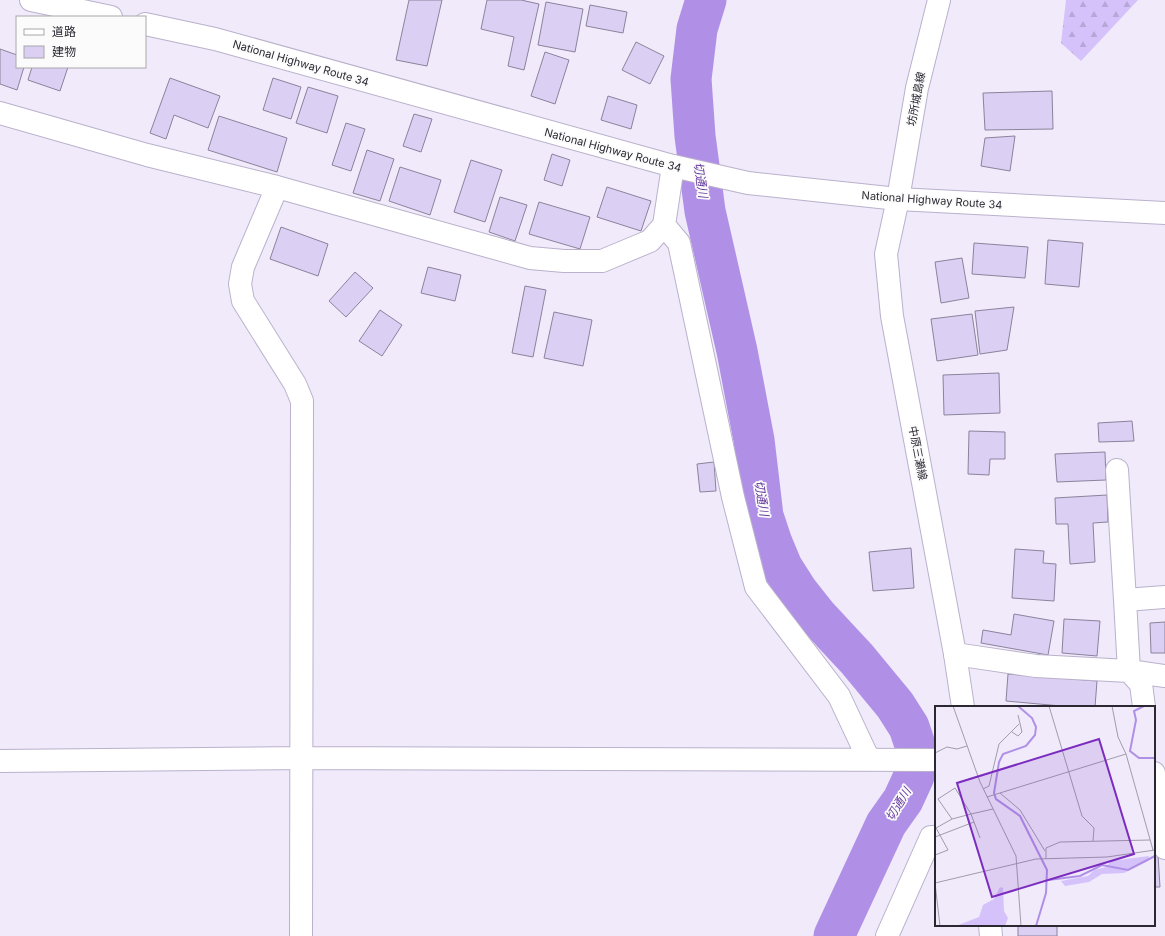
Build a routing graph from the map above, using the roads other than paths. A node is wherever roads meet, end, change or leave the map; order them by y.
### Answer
1 (31, 0) edge
2 (939, 0) edge
3 (106, 16) edge
4 (146, 24) edge
5 (0, 112) edge
6 (673, 166) junction
7 (276, 187) junction
8 (898, 199) junction
9 (1165, 214) edge
10 (664, 225) junction
11 (1117, 470) dead end
12 (1165, 598) edge
13 (1125, 600) junction
14 (955, 654) junction
15 (1129, 670) junction
16 (1165, 676) edge
17 (963, 706) edge
18 (1144, 706) edge
19 (301, 758) junction
20 (869, 760) junction
21 (935, 760) edge
22 (0, 761) edge
23 (1155, 780) edge
24 (934, 837) edge
25 (1165, 848) edge
26 (990, 926) edge
27 (301, 936) edge
28 (887, 936) edge
29 (991, 936) edge

1 - 3 main road
2 - 8 main road, 坊所城島線
4 - 6 main road, National Highway Route 34
5 - 7 main road
6 - 8 main road, National Highway Route 34
6 - 10 main road
7 - 10 main road
7 - 19 main road
8 - 9 main road, National Highway Route 34
8 - 14 main road, 中原三瀬線
10 - 20 main road
11 - 13 main road
12 - 13 main road
13 - 15 main road
14 - 15 main road
14 - 17 main road, 中原三瀬線
15 - 16 main road
15 - 18 main road
19 - 20 main road
19 - 22 main road
19 - 27 main road
20 - 21 main road
23 - 25 main road
24 - 28 main road
26 - 29 main road

